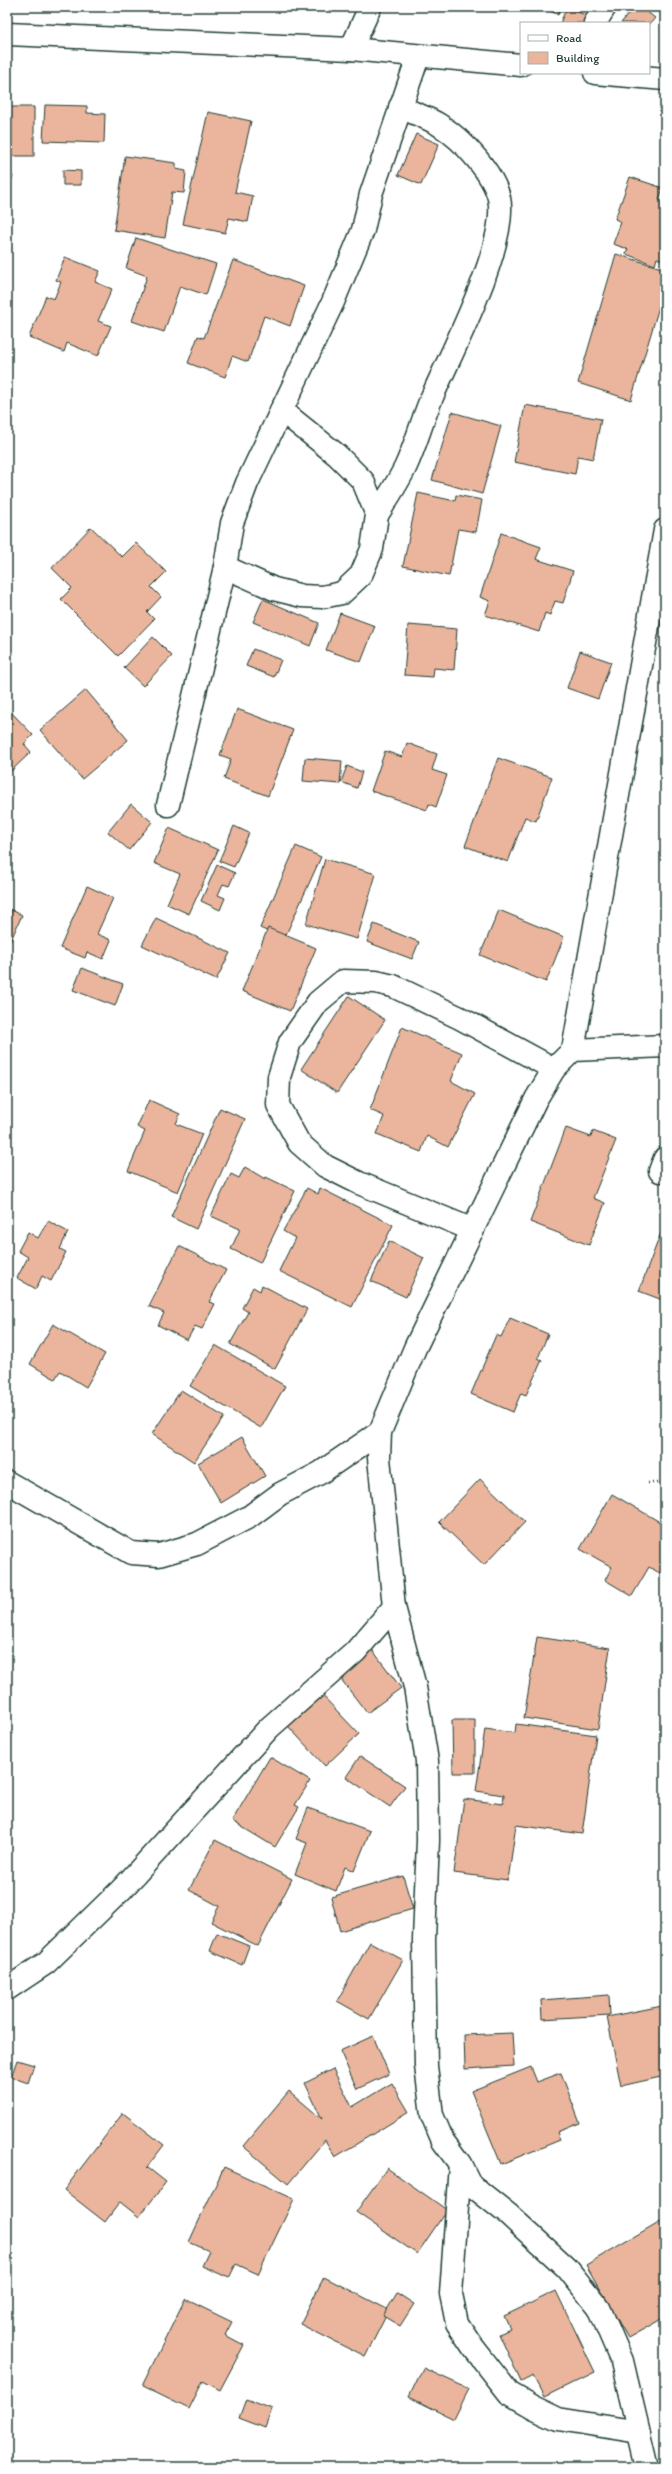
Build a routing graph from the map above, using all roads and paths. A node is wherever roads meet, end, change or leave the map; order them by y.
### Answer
1 (370, 7) edge
2 (605, 7) edge
3 (596, 22) edge
4 (7, 34) edge
5 (351, 49) junction
6 (418, 56) junction
7 (520, 65) edge
8 (607, 74) edge
9 (665, 79) edge
10 (400, 107) junction
11 (281, 410) junction
12 (378, 515) junction
13 (665, 530) edge
14 (225, 567) junction
15 (168, 805) dead end
16 (665, 1046) edge
17 (573, 1050) junction
18 (554, 1069) junction
19 (473, 1230) junction
20 (380, 1432) junction
21 (8, 1482) edge
22 (648, 1483) dead end
23 (665, 1484) edge
24 (394, 1607) junction
25 (7, 1989) edge
26 (460, 2164) junction
27 (639, 2432) junction
28 (646, 2467) edge

1 - 5 street
2 - 3 street
4 - 5 street
5 - 6 street
6 - 7 street
6 - 10 street
8 - 9 street
10 - 11 street
10 - 12 street
11 - 12 street
11 - 14 street
12 - 14 street
13 - 17 street
14 - 15 street
16 - 17 street
17 - 18 street
18 - 19 street
18 - 19 street
19 - 20 street
20 - 21 street
20 - 24 street
22 - 23 path
24 - 25 street
24 - 26 street
26 - 27 street
26 - 27 street
27 - 28 street

